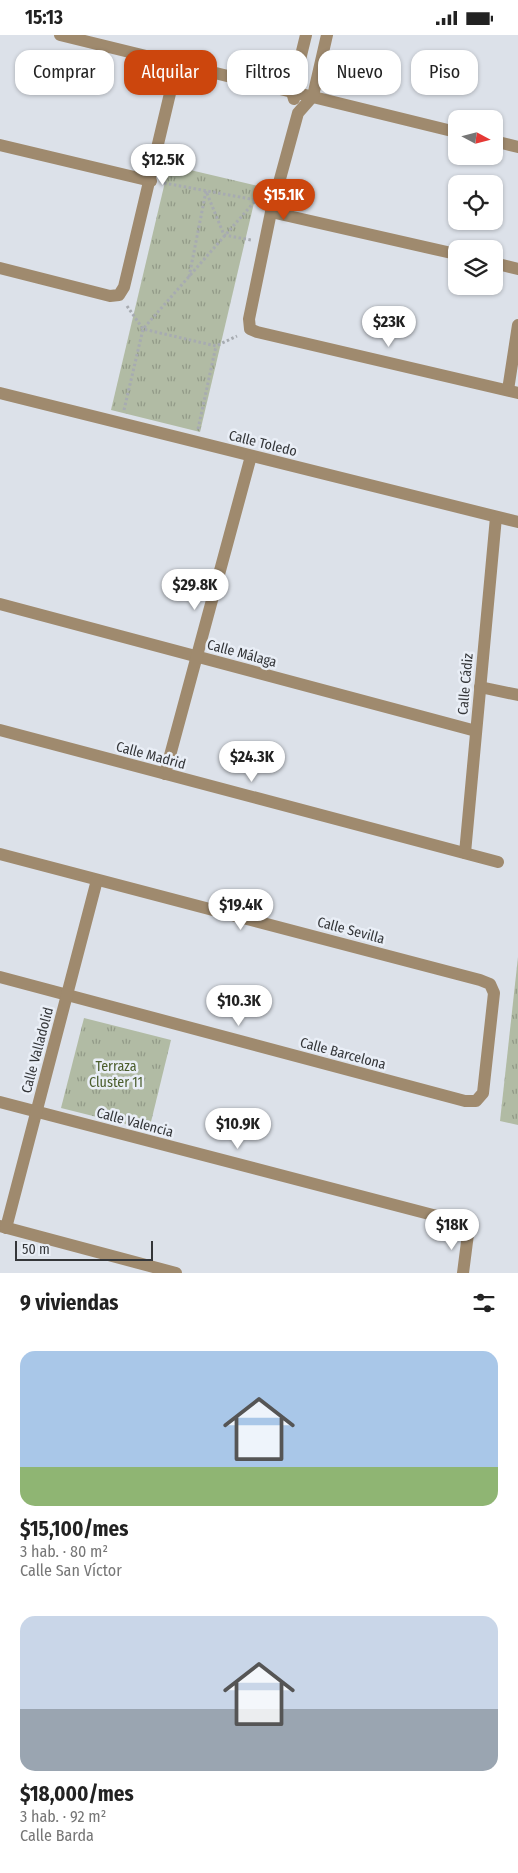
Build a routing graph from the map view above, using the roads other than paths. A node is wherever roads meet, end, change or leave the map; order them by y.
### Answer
1 (60, 35) edge
2 (306, 35) edge
3 (327, 35) edge
4 (302, 50) edge
5 (124, 51) edge
6 (171, 95) edge
7 (293, 95) edge
8 (308, 95) edge
9 (314, 96) junction
10 (298, 113) junction
11 (448, 130) edge
12 (503, 143) edge
13 (0, 145) edge
14 (518, 147) edge
15 (151, 181) junction
16 (272, 208) junction
17 (448, 252) edge
18 (503, 265) edge
19 (0, 268) edge
20 (518, 269) edge
21 (518, 325) edge
22 (513, 391) edge
23 (0, 393) edge
24 (251, 456) junction
25 (496, 517) junction
26 (518, 522) edge
27 (0, 604) edge
28 (197, 657) junction
29 (480, 687) junction
30 (518, 695) edge
31 (0, 730) edge
32 (476, 731) junction
33 (165, 774) junction
34 (465, 853) junction
35 (0, 854) edge
36 (498, 862) dead end
37 (97, 880) junction
38 (0, 977) edge
39 (66, 995) junction
40 (476, 1101) joint
41 (0, 1102) edge
42 (36, 1111) junction
43 (3, 1227) edge
44 (176, 1273) edge
45 (463, 1273) edge

1 - 5 street
2 - 4 street
3 - 9 street
6 - 15 street
7 - 10 street
8 - 9 street
9 - 10 street
9 - 11 street
10 - 16 street
12 - 14 street
13 - 15 street
15 - 19 street
16 - 17 street
16 - 22 street
18 - 20 street
21 - 22 street
23 - 24 street, Calle Toledo
24 - 25 street, Calle Toledo
24 - 28 street
25 - 26 street, Calle Toledo
25 - 29 street, Calle Cádiz
27 - 28 street, Calle Málaga
28 - 32 street, Calle Málaga
28 - 33 street
29 - 30 street
29 - 32 street, Calle Cádiz
31 - 33 street, Calle Madrid
32 - 34 street, Calle Cádiz
33 - 34 street, Calle Madrid
34 - 36 street, Calle Madrid
35 - 37 street, Calle Sevilla
37 - 39 street, Calle Valladolid
37 - 40 street, Calle Sevilla
38 - 39 street, Calle Barcelona
39 - 40 street, Calle Barcelona
39 - 42 street, Calle Valladolid
41 - 42 street, Calle Valencia
42 - 43 street, Calle Valladolid
42 - 45 street, Calle Valencia
43 - 44 street

